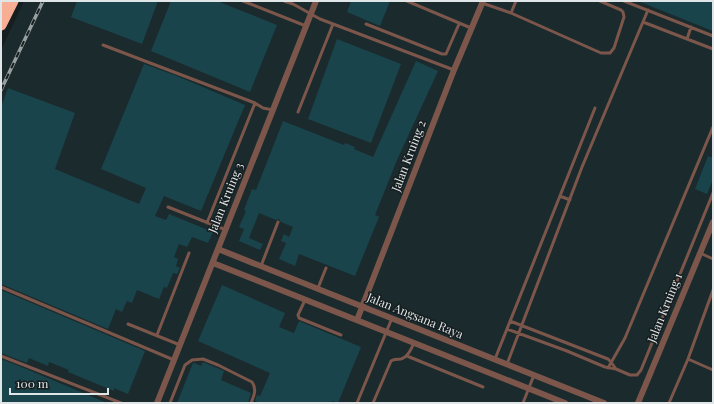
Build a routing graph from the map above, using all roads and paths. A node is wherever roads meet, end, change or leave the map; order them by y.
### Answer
1 (4, 1) edge
2 (13, 1) edge
3 (243, 1) edge
4 (284, 1) edge
5 (316, 1) edge
6 (407, 1) edge
7 (516, 1) edge
8 (600, 1) edge
9 (624, 1) edge
10 (483, 2) edge
11 (293, 3) edge
12 (1, 6) edge
13 (648, 10) junction
14 (311, 14) junction
15 (511, 14) junction
16 (643, 22) junction
17 (333, 24) junction
18 (366, 24) dead end
19 (459, 24) junction
20 (1, 25) edge
21 (306, 26) junction
22 (691, 27) junction
23 (472, 28) junction
24 (713, 36) edge
25 (686, 39) junction
26 (103, 45) dead end
27 (713, 49) edge
28 (454, 70) junction
29 (255, 103) junction
30 (595, 108) dead end
31 (273, 110) junction
32 (298, 112) dead end
33 (713, 128) edge
34 (573, 164) junction
35 (582, 167) junction
36 (713, 193) edge
37 (560, 196) junction
38 (570, 200) junction
39 (168, 208) dead end
40 (278, 222) dead end
41 (713, 222) edge
42 (207, 223) junction
43 (226, 230) junction
44 (218, 249) junction
45 (700, 253) junction
46 (189, 254) dead end
47 (713, 259) edge
48 (212, 263) junction
49 (260, 266) junction
50 (326, 268) dead end
51 (1, 287) edge
52 (318, 288) junction
53 (713, 290) edge
54 (305, 300) junction
55 (362, 306) junction
56 (392, 318) junction
57 (357, 320) junction
58 (510, 321) junction
59 (128, 324) dead end
60 (522, 326) junction
61 (507, 329) junction
62 (387, 332) junction
63 (519, 334) junction
64 (157, 335) junction
65 (341, 335) dead end
66 (414, 343) junction
67 (570, 344) junction
68 (180, 346) junction
69 (567, 351) junction
70 (1, 356) edge
71 (407, 356) junction
72 (688, 359) junction
73 (174, 360) junction
74 (495, 360) junction
75 (611, 362) junction
76 (507, 364) junction
77 (608, 368) junction
78 (616, 369) junction
79 (713, 370) edge
80 (534, 375) junction
81 (483, 387) dead end
82 (528, 388) junction
83 (121, 403) edge
84 (157, 403) edge
85 (170, 403) edge
86 (251, 403) edge
87 (357, 403) edge
88 (373, 403) edge
89 (523, 403) edge
90 (565, 403) edge
91 (604, 403) edge
92 (638, 403) edge
93 (669, 403) edge

1 - 12 highway
2 - 20 highway
3 - 21 lane
4 - 11 lane
5 - 14 street, Jalan Kruing 3
6 - 19 lane
7 - 15 lane
8 - 15 lane
9 - 13 lane
10 - 15 lane
10 - 23 street, Jalan Kruing 2
11 - 14 lane
13 - 16 lane
13 - 22 lane
14 - 17 lane
14 - 21 street, Jalan Kruing 3
16 - 25 lane
16 - 35 lane
17 - 28 lane
17 - 32 lane
18 - 19 lane
19 - 23 lane
21 - 31 street, Jalan Kruing 3
22 - 24 lane
22 - 25 lane
23 - 28 street, Jalan Kruing 2
25 - 27 lane
26 - 29 lane
28 - 55 street, Jalan Kruing 2
29 - 31 lane
29 - 42 lane
30 - 34 lane
31 - 43 street, Jalan Kruing 3
33 - 75 lane
34 - 35 lane
34 - 37 lane
35 - 38 lane
36 - 78 lane
37 - 38 lane
37 - 58 lane
38 - 60 lane
39 - 42 lane
40 - 49 lane
41 - 45 street, Jalan Kruing 1
42 - 43 lane
43 - 44 street, Jalan Kruing 3
44 - 48 street, Jalan Kruing 3
44 - 49 street, Jalan Angsana Raya
45 - 47 lane
45 - 92 street, Jalan Kruing 1
46 - 64 lane
48 - 54 street, Jalan Angsana Raya
48 - 68 street, Jalan Kruing 3
49 - 52 street, Jalan Angsana Raya
50 - 52 lane
51 - 73 lane
52 - 55 street, Jalan Angsana Raya
53 - 72 lane
54 - 57 street, Jalan Angsana Raya
54 - 65 lane
55 - 56 street, Jalan Angsana Raya
55 - 57 street, Jalan Kruing 2
56 - 62 lane
56 - 74 street, Jalan Angsana Raya
57 - 62 street, Jalan Angsana Raya
58 - 60 lane
58 - 61 lane
59 - 64 lane
60 - 63 lane
60 - 67 lane
61 - 63 lane
61 - 74 lane
62 - 66 street, Jalan Angsana Raya
62 - 87 lane
63 - 69 lane
63 - 76 lane
64 - 68 lane
66 - 71 lane
66 - 82 street, Jalan Angsana Raya
67 - 69 lane
67 - 75 lane
68 - 73 street, Jalan Kruing 3
69 - 77 lane
70 - 83 lane
71 - 81 lane
71 - 88 lane
72 - 79 lane
72 - 93 lane
73 - 84 street, Jalan Kruing 3
74 - 76 street, Jalan Angsana Raya
75 - 77 lane
75 - 78 lane
76 - 80 street, Jalan Angsana Raya
77 - 78 lane
80 - 82 lane
80 - 91 street, Jalan Angsana Raya
82 - 89 lane
82 - 90 street, Jalan Angsana Raya
85 - 86 lane

